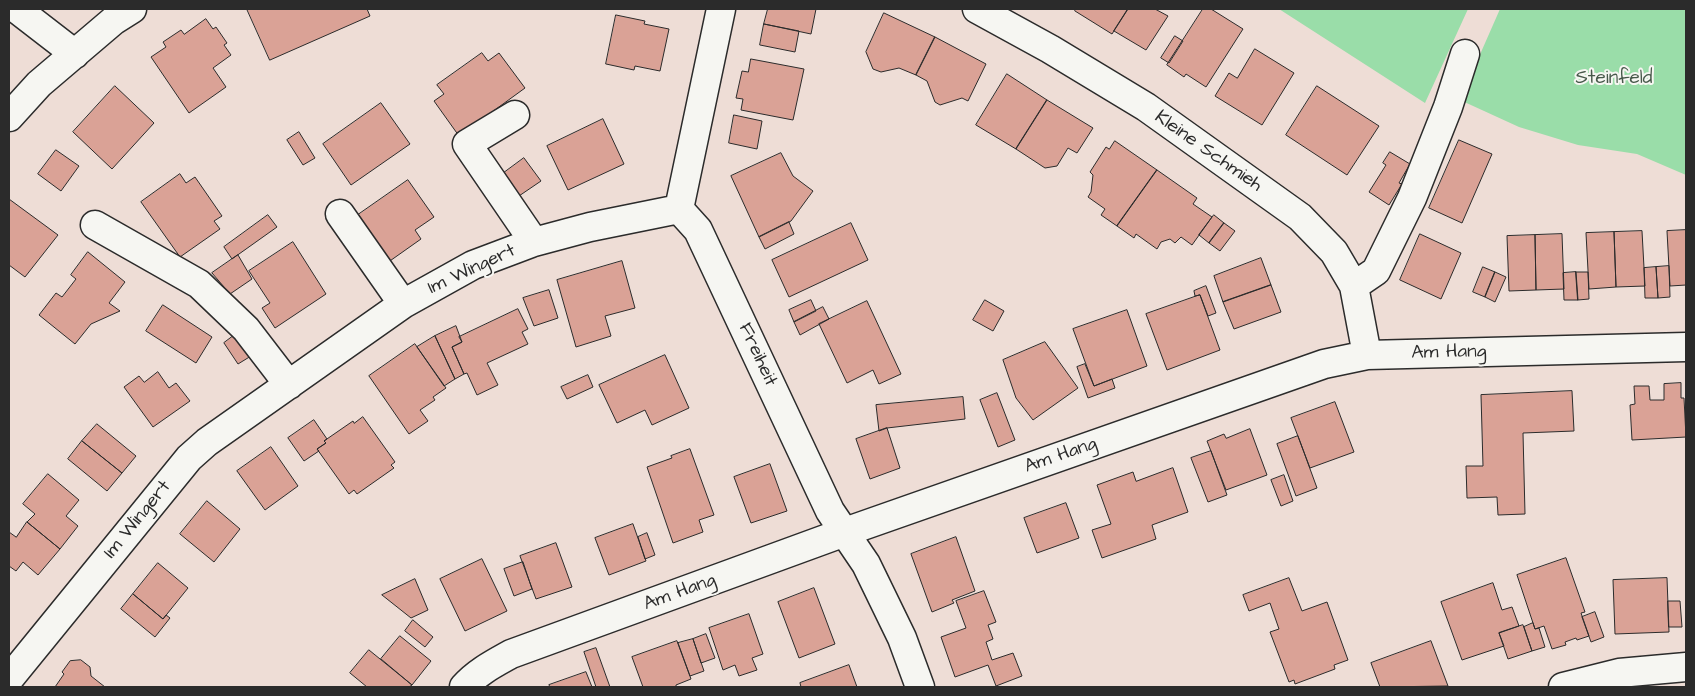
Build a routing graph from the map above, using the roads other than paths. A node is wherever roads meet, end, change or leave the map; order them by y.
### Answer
1 (132, 9) edge
2 (721, 9) edge
3 (977, 9) edge
4 (18, 10) edge
5 (75, 54) junction
6 (1465, 54) dead end
7 (14, 101) edge
8 (515, 115) dead end
9 (679, 209) junction
10 (340, 214) dead end
11 (95, 226) dead end
12 (534, 242) junction
13 (1354, 286) junction
14 (403, 304) junction
15 (1686, 347) edge
16 (1367, 355) junction
17 (289, 385) junction
18 (845, 532) junction
19 (1686, 667) edge
20 (9, 679) edge
21 (464, 687) edge
22 (920, 687) edge
23 (1563, 687) edge

1 - 5 street
2 - 9 street
3 - 13 street, Kleine Schmieh
4 - 5 street
5 - 7 street
6 - 13 street
8 - 12 street
9 - 12 street, Im Wingert
9 - 18 street, Freiheit
10 - 14 street
11 - 17 street
12 - 14 street, Im Wingert
13 - 16 street, Kleine Schmieh
14 - 17 street, Im Wingert
15 - 16 street, Am Hang
16 - 18 street, Am Hang
17 - 20 street, Im Wingert
18 - 21 street, Am Hang
18 - 22 street, Freiheit
19 - 23 street

